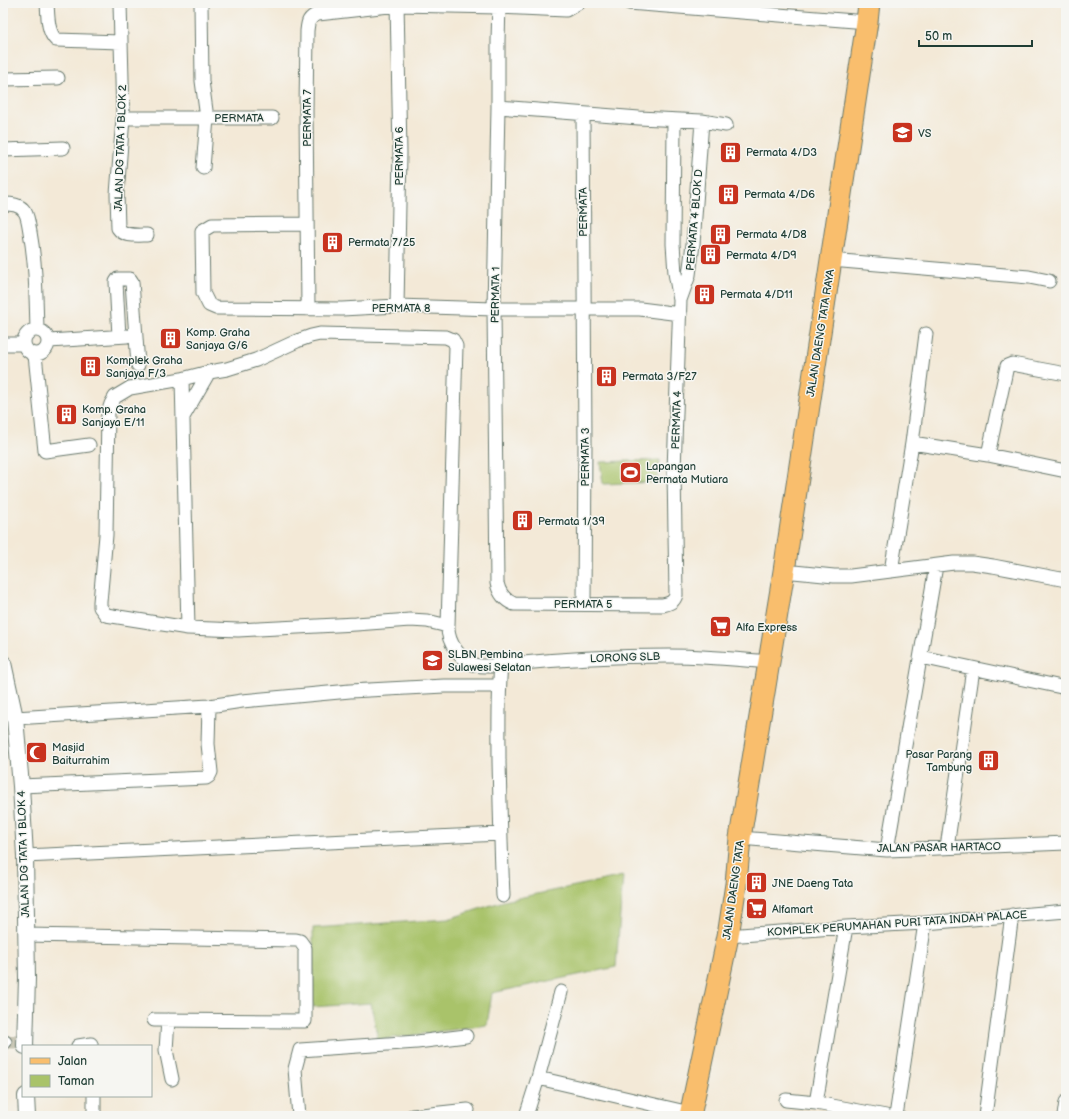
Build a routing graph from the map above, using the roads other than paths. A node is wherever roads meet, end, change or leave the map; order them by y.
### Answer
1 (46, 3) edge
2 (120, 3) edge
3 (201, 3) edge
4 (578, 3) edge
5 (628, 3) edge
6 (397, 4) edge
7 (662, 4) edge
8 (499, 5) edge
9 (868, 13) edge
10 (121, 42) junction
11 (58, 78) dead end
12 (3, 79) edge
13 (498, 107) junction
14 (583, 114) junction
15 (123, 118) junction
16 (207, 118) junction
17 (272, 118) dead end
18 (674, 120) junction
19 (702, 121) junction
20 (726, 125) dead end
21 (63, 148) dead end
22 (3, 150) edge
23 (203, 168) dead end
24 (3, 204) edge
25 (307, 224) junction
26 (147, 235) dead end
27 (831, 260) junction
28 (1049, 281) dead end
29 (680, 300) junction
30 (397, 306) junction
31 (308, 309) junction
32 (494, 309) junction
33 (584, 309) junction
34 (680, 316) junction
35 (37, 330) junction
36 (926, 334) dead end
37 (135, 335) junction
38 (119, 336) junction
39 (48, 341) junction
40 (3, 344) edge
41 (24, 344) junction
42 (35, 355) junction
43 (138, 365) dead end
44 (209, 372) junction
45 (1066, 374) edge
46 (182, 379) junction
47 (183, 417) junction
48 (912, 442) junction
49 (89, 445) dead end
50 (988, 455) junction
51 (1066, 471) edge
52 (936, 566) junction
53 (784, 571) junction
54 (891, 571) junction
55 (1066, 580) edge
56 (497, 582) joint
57 (676, 594) joint
58 (584, 604) junction
59 (448, 626) junction
60 (188, 628) junction
61 (921, 657) junction
62 (770, 662) junction
63 (3, 663) edge
64 (501, 665) junction
65 (973, 669) junction
66 (499, 686) junction
67 (1066, 688) edge
68 (209, 706) junction
69 (15, 718) junction
70 (21, 786) junction
71 (500, 834) junction
72 (740, 838) junction
73 (1066, 843) edge
74 (947, 847) junction
75 (887, 850) junction
76 (25, 856) junction
77 (503, 896) dead end
78 (1066, 910) edge
79 (1012, 915) junction
80 (925, 923) junction
81 (846, 927) junction
82 (26, 935) junction
83 (728, 936) junction
84 (561, 992) dead end
85 (154, 1020) dead end
86 (168, 1020) junction
87 (466, 1036) dead end
88 (15, 1043) edge
89 (538, 1078) junction
90 (172, 1079) dead end
91 (94, 1097) edge
92 (786, 1100) dead end
93 (1066, 1102) edge
94 (816, 1103) junction
95 (468, 1110) dead end
96 (690, 1115) edge
97 (94, 1116) edge
98 (299, 1116) edge
99 (412, 1116) edge
100 (526, 1116) edge
101 (886, 1116) edge
102 (896, 1116) edge
103 (985, 1116) edge
104 (1064, 1116) edge

1 - 10 street
2 - 10 street, JALAN DG TATA 1 BLOK 2
3 - 16 street
4 - 8 street
5 - 7 street
6 - 8 street
6 - 25 street, PERMATA 7
6 - 30 street, PERMATA 6
7 - 9 street
8 - 13 street, PERMATA 1
9 - 27 main road, JALAN DAENG TATA RAYA
10 - 15 street, JALAN DG TATA 1 BLOK 2
11 - 12 street
13 - 14 street
13 - 32 street, PERMATA 1
14 - 18 street
14 - 33 street, PERMATA
15 - 16 street, PERMATA
15 - 26 street, JALAN DG TATA 1 BLOK 2
16 - 17 street, PERMATA
16 - 23 street
18 - 19 street
18 - 29 street
19 - 20 street
19 - 29 street, PERMATA 4 BLOK D
21 - 22 street
24 - 35 street
25 - 31 street, PERMATA 7
25 - 31 street, PERMATA 8
27 - 28 street
27 - 53 main road, JALAN DAENG TATA RAYA
29 - 34 street, PERMATA 4 BLOK D
30 - 31 street, PERMATA 8
30 - 32 street, PERMATA 8
32 - 33 street
32 - 56 street, PERMATA 1
33 - 34 street
33 - 58 street, PERMATA 3
34 - 57 street, PERMATA 4
35 - 39 street
35 - 41 street
36 - 48 street
37 - 38 street
37 - 38 street
37 - 43 street
38 - 39 street
39 - 42 street
40 - 41 street
41 - 42 street
42 - 49 street
44 - 46 street
44 - 47 street
44 - 59 street, LORONG SLB
45 - 50 street
46 - 47 street
46 - 60 street
47 - 60 street
48 - 50 street
48 - 54 street
50 - 51 street
52 - 54 street
52 - 55 street
52 - 61 street
53 - 54 street
53 - 62 main road, JALAN DAENG TATA RAYA
56 - 58 street, PERMATA 5
57 - 58 street, PERMATA 5
59 - 60 street
59 - 64 street, LORONG SLB
61 - 65 street
61 - 75 street
62 - 64 street, LORONG SLB
62 - 72 main road, JALAN DAENG TATA
63 - 69 street, JALAN DG TATA 1 BLOK 4
64 - 66 street
65 - 67 street
65 - 74 street
66 - 68 street
66 - 71 street
68 - 69 street
68 - 70 street
69 - 70 street, JALAN DG TATA 1 BLOK 4
70 - 76 street, JALAN DG TATA 1 BLOK 4
71 - 76 street
71 - 77 street
72 - 75 street, JALAN PASAR HARTACO
72 - 83 main road, JALAN DAENG TATA
73 - 74 street, JALAN PASAR HARTACO
74 - 75 street, JALAN PASAR HARTACO
76 - 82 street, JALAN DG TATA 1 BLOK 4
78 - 79 street, KOMPLEK PERUMAHAN PURI TATA INDAH PALACE
79 - 80 street, KOMPLEK PERUMAHAN PURI TATA INDAH PALACE
79 - 103 street
80 - 81 street, KOMPLEK PERUMAHAN PURI TATA INDAH PALACE
80 - 102 street
81 - 83 street, KOMPLEK PERUMAHAN PURI TATA INDAH PALACE
81 - 94 street
82 - 86 street
82 - 88 street, JALAN DG TATA 1 BLOK 4
83 - 96 main road, JALAN DAENG TATA
84 - 89 street
85 - 86 street
86 - 90 street
87 - 98 street
89 - 96 street
89 - 100 street
91 - 97 street
92 - 94 street
93 - 104 street
94 - 101 street
95 - 99 street

